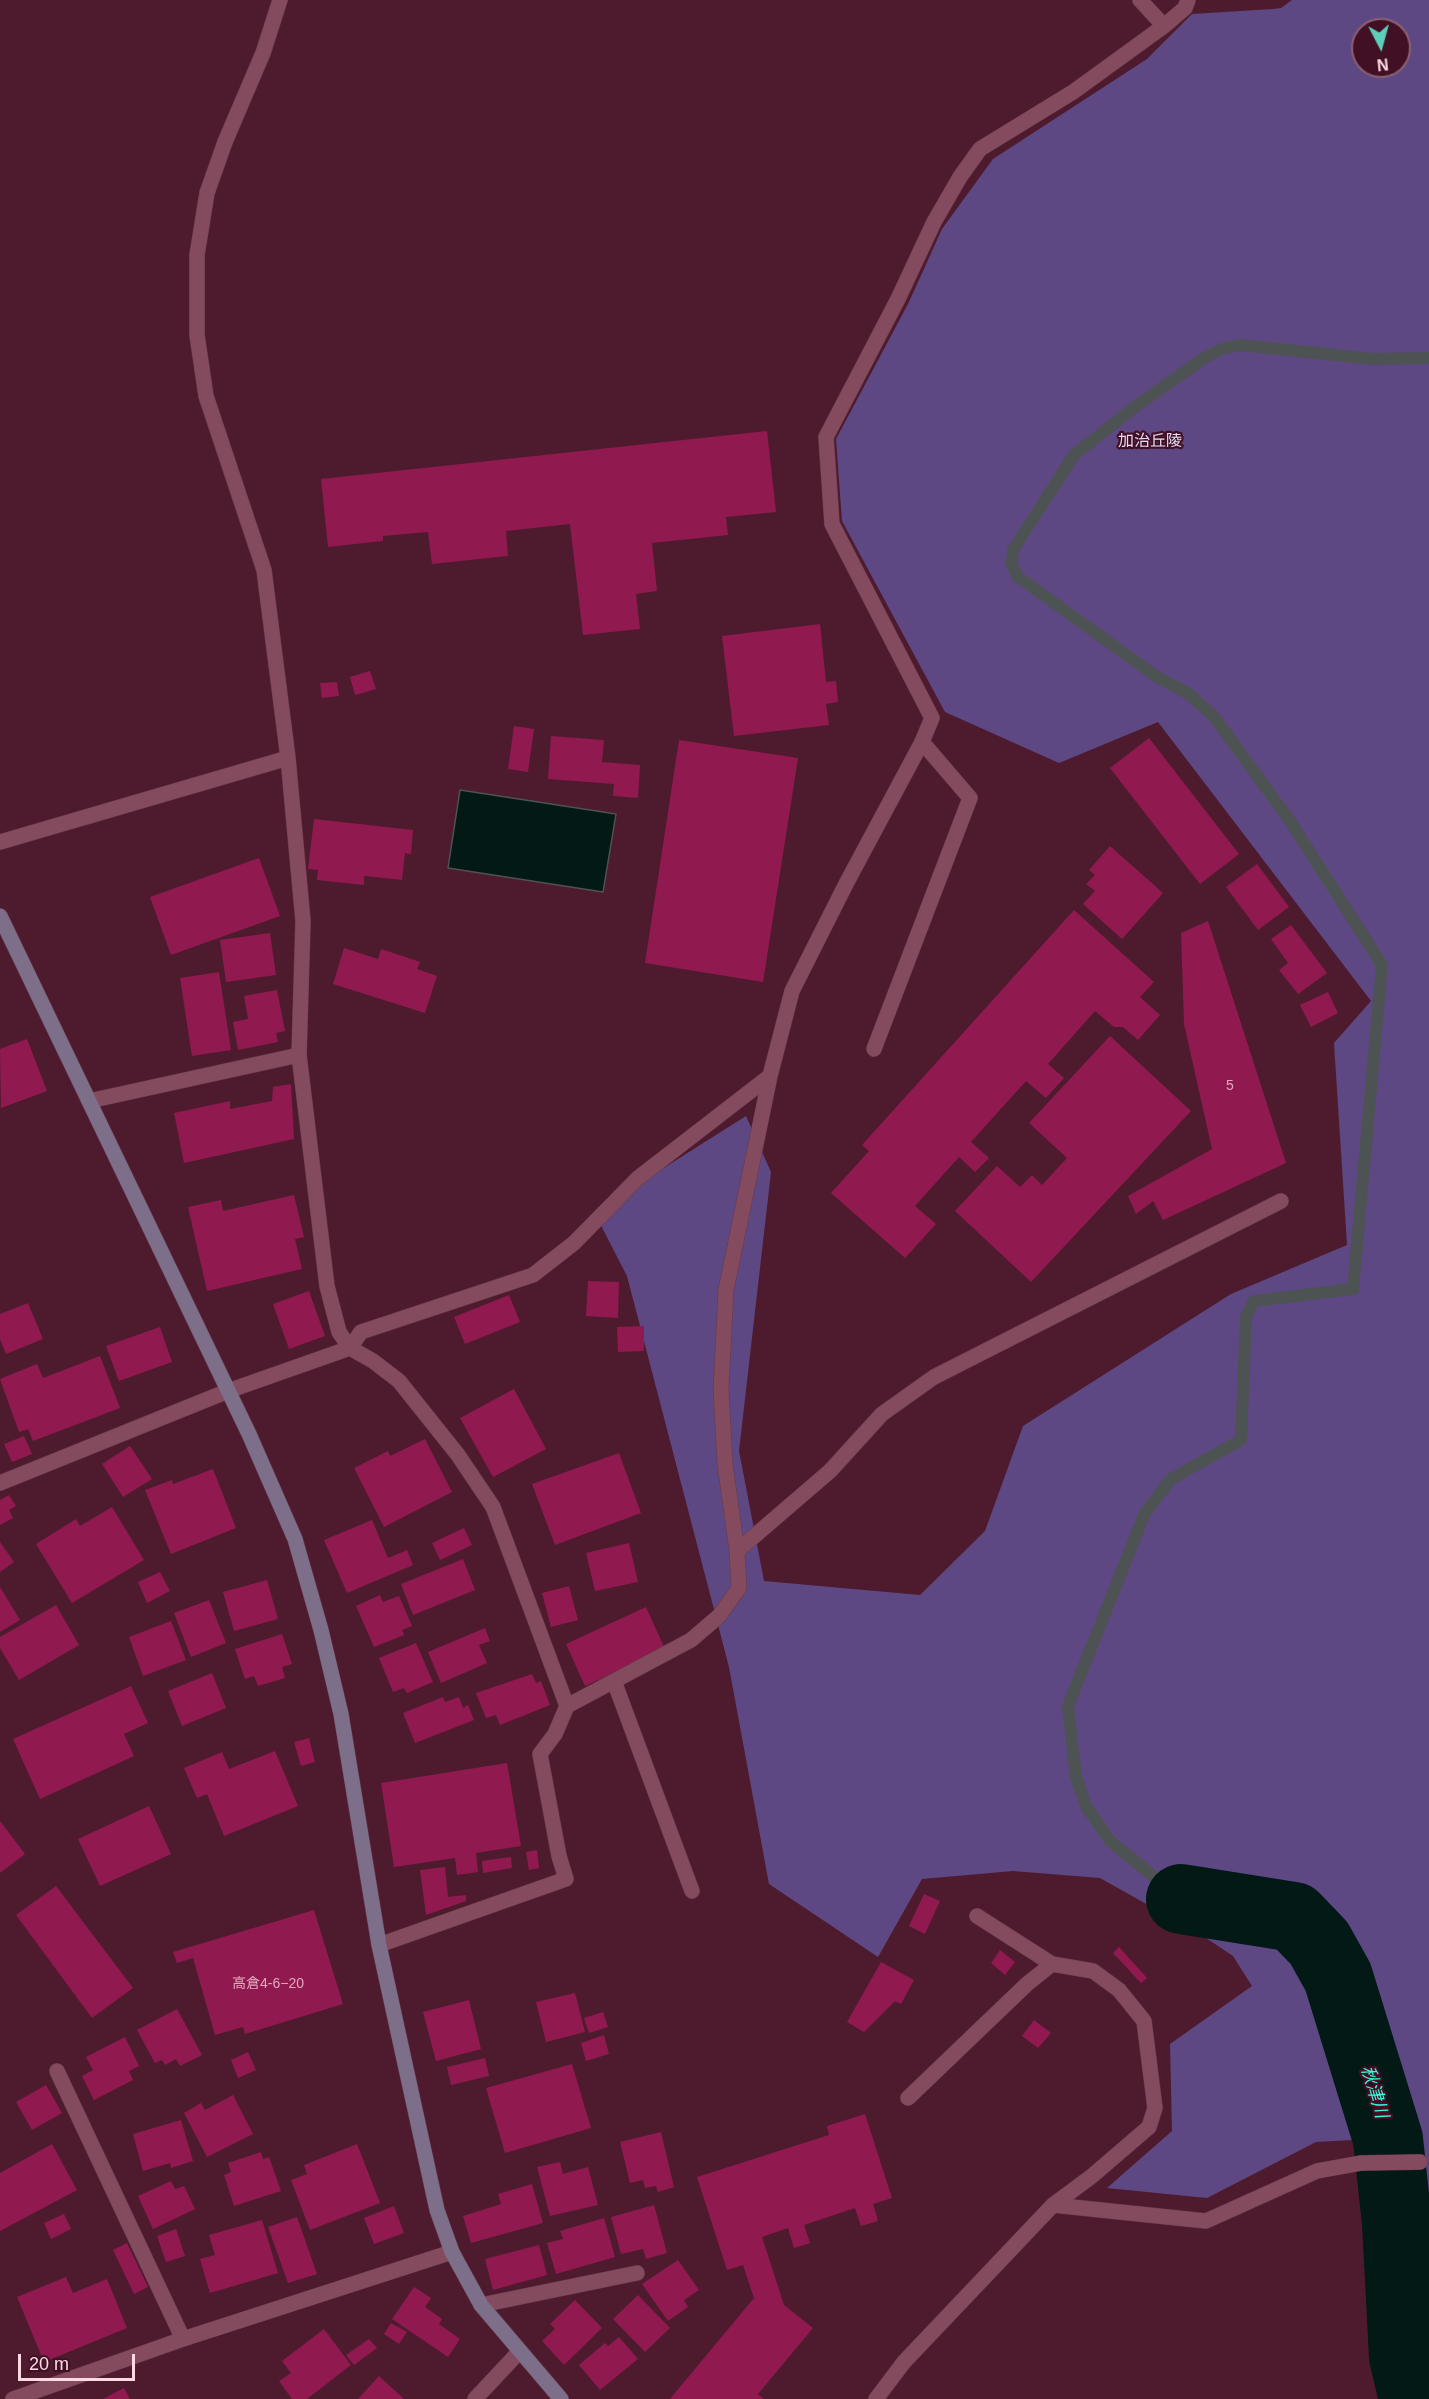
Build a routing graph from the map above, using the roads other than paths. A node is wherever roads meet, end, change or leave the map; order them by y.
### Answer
1 (280, 0) edge
2 (1140, 0) edge
3 (1188, 0) edge
4 (1164, 26) junction
5 (922, 742) junction
6 (288, 758) junction
7 (0, 842) edge
8 (0, 916) edge
9 (874, 1048) dead end
10 (299, 1055) junction
11 (770, 1076) junction
12 (89, 1101) junction
13 (1281, 1201) dead end
14 (350, 1348) junction
15 (228, 1391) junction
16 (0, 1483) edge
17 (737, 1551) junction
18 (614, 1681) junction
19 (567, 1706) junction
20 (692, 1891) dead end
21 (977, 1916) dead end
22 (379, 1945) junction
23 (1052, 1964) junction
24 (57, 2071) dead end
25 (908, 2098) dead end
26 (1420, 2162) dead end
27 (1053, 2205) junction
28 (452, 2252) junction
29 (637, 2273) dead end
30 (481, 2305) junction
31 (183, 2339) junction
32 (519, 2352) junction
33 (13, 2399) edge
34 (475, 2399) edge
35 (561, 2399) edge
36 (876, 2399) edge

1 - 6 street
2 - 4 street
3 - 4 street
4 - 5 street
5 - 9 street
5 - 11 street
6 - 7 street
6 - 10 street
8 - 12 street
10 - 12 street
10 - 14 street
11 - 14 street
11 - 17 street
12 - 15 street
13 - 17 street
14 - 15 street
14 - 19 street
15 - 16 street
15 - 22 street
17 - 18 street
18 - 19 street
18 - 20 street
19 - 22 street
21 - 23 street
22 - 28 street
23 - 25 street
23 - 27 street
24 - 31 street
26 - 27 street
27 - 36 street
28 - 30 street
28 - 31 street
29 - 30 street
30 - 32 street
31 - 33 street
32 - 34 street
32 - 35 street

